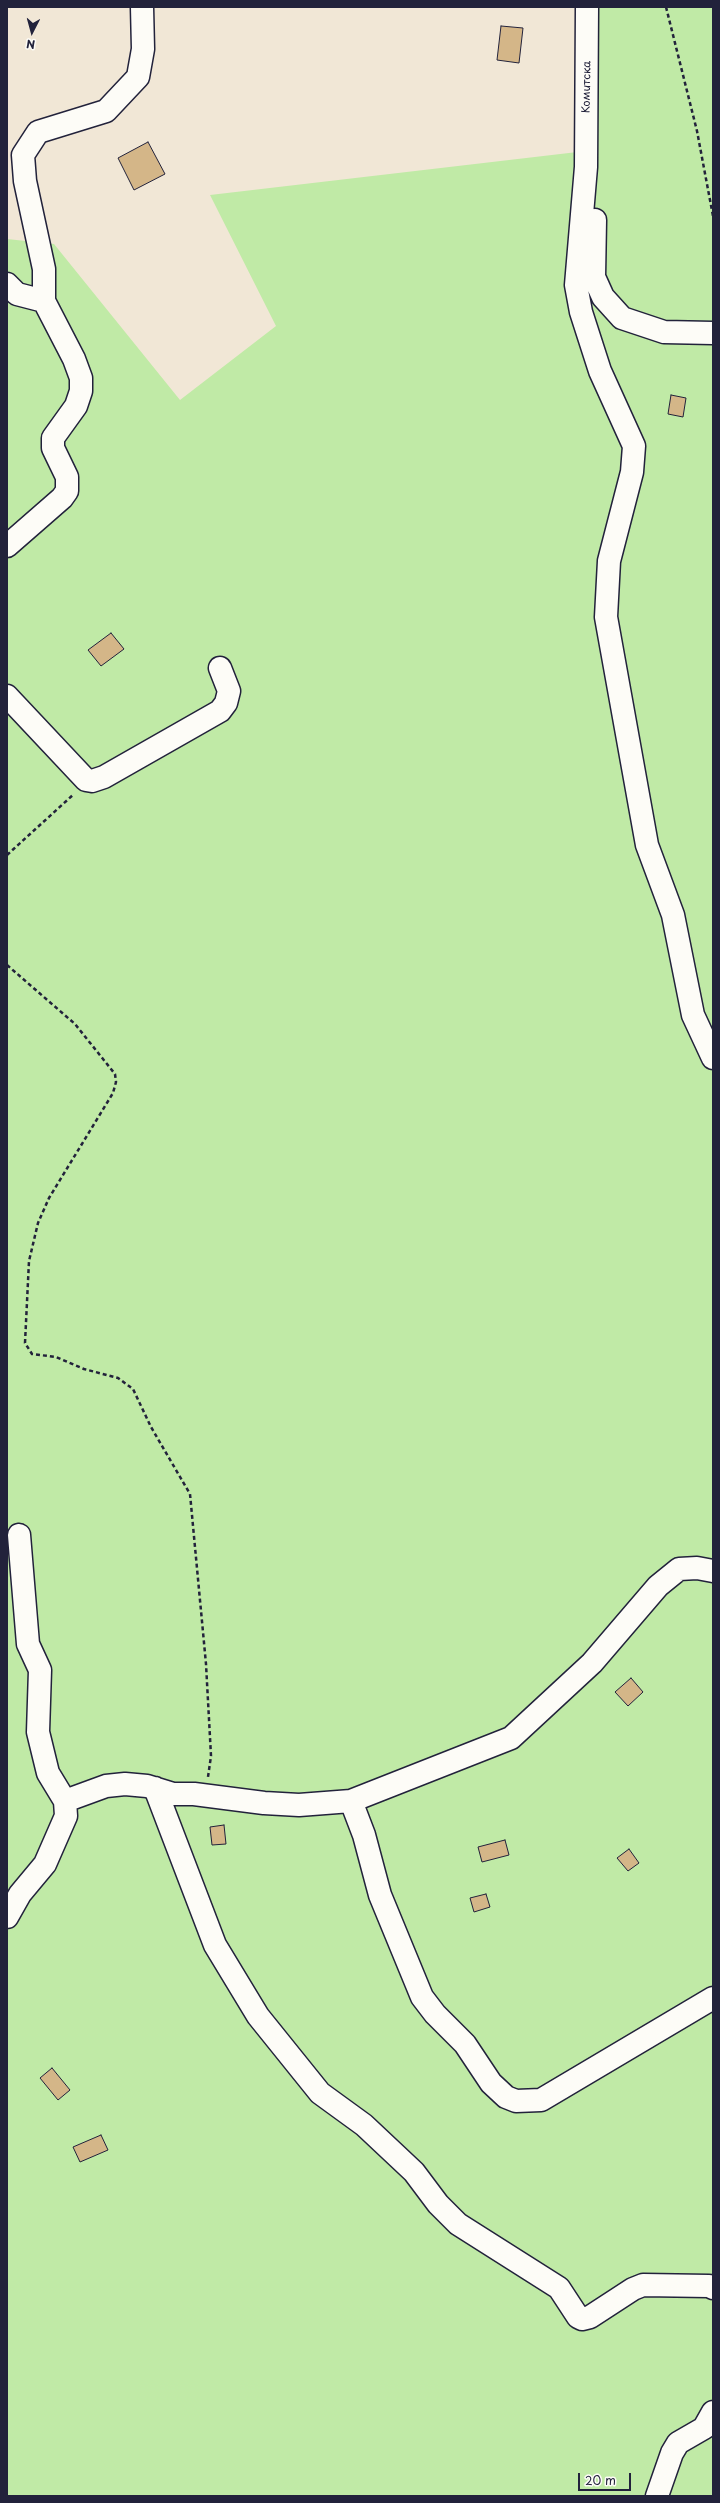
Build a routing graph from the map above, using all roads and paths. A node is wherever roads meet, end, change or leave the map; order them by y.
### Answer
1 (142, 7) edge
2 (588, 7) edge
3 (666, 7) edge
4 (586, 167) junction
5 (713, 216) edge
6 (7, 284) edge
7 (44, 301) junction
8 (713, 333) edge
9 (7, 546) edge
10 (220, 668) dead end
11 (7, 696) edge
12 (86, 780) junction
13 (7, 855) edge
14 (7, 965) edge
15 (713, 1058) edge
16 (19, 1535) dead end
17 (713, 1571) edge
18 (155, 1788) junction
19 (206, 1795) junction
20 (65, 1801) junction
21 (351, 1801) junction
22 (7, 1917) edge
23 (713, 1998) edge
24 (713, 2288) edge
25 (713, 2412) edge
26 (657, 2496) edge

1 - 7 street
2 - 4 street, Комитска
3 - 5 path
4 - 8 street
4 - 15 street
6 - 7 street
7 - 9 street
10 - 12 street
11 - 12 street
12 - 13 path
14 - 19 path
16 - 20 street
17 - 21 street
18 - 19 street
18 - 20 street
18 - 24 street
19 - 21 street
20 - 22 street
21 - 23 street
25 - 26 street

